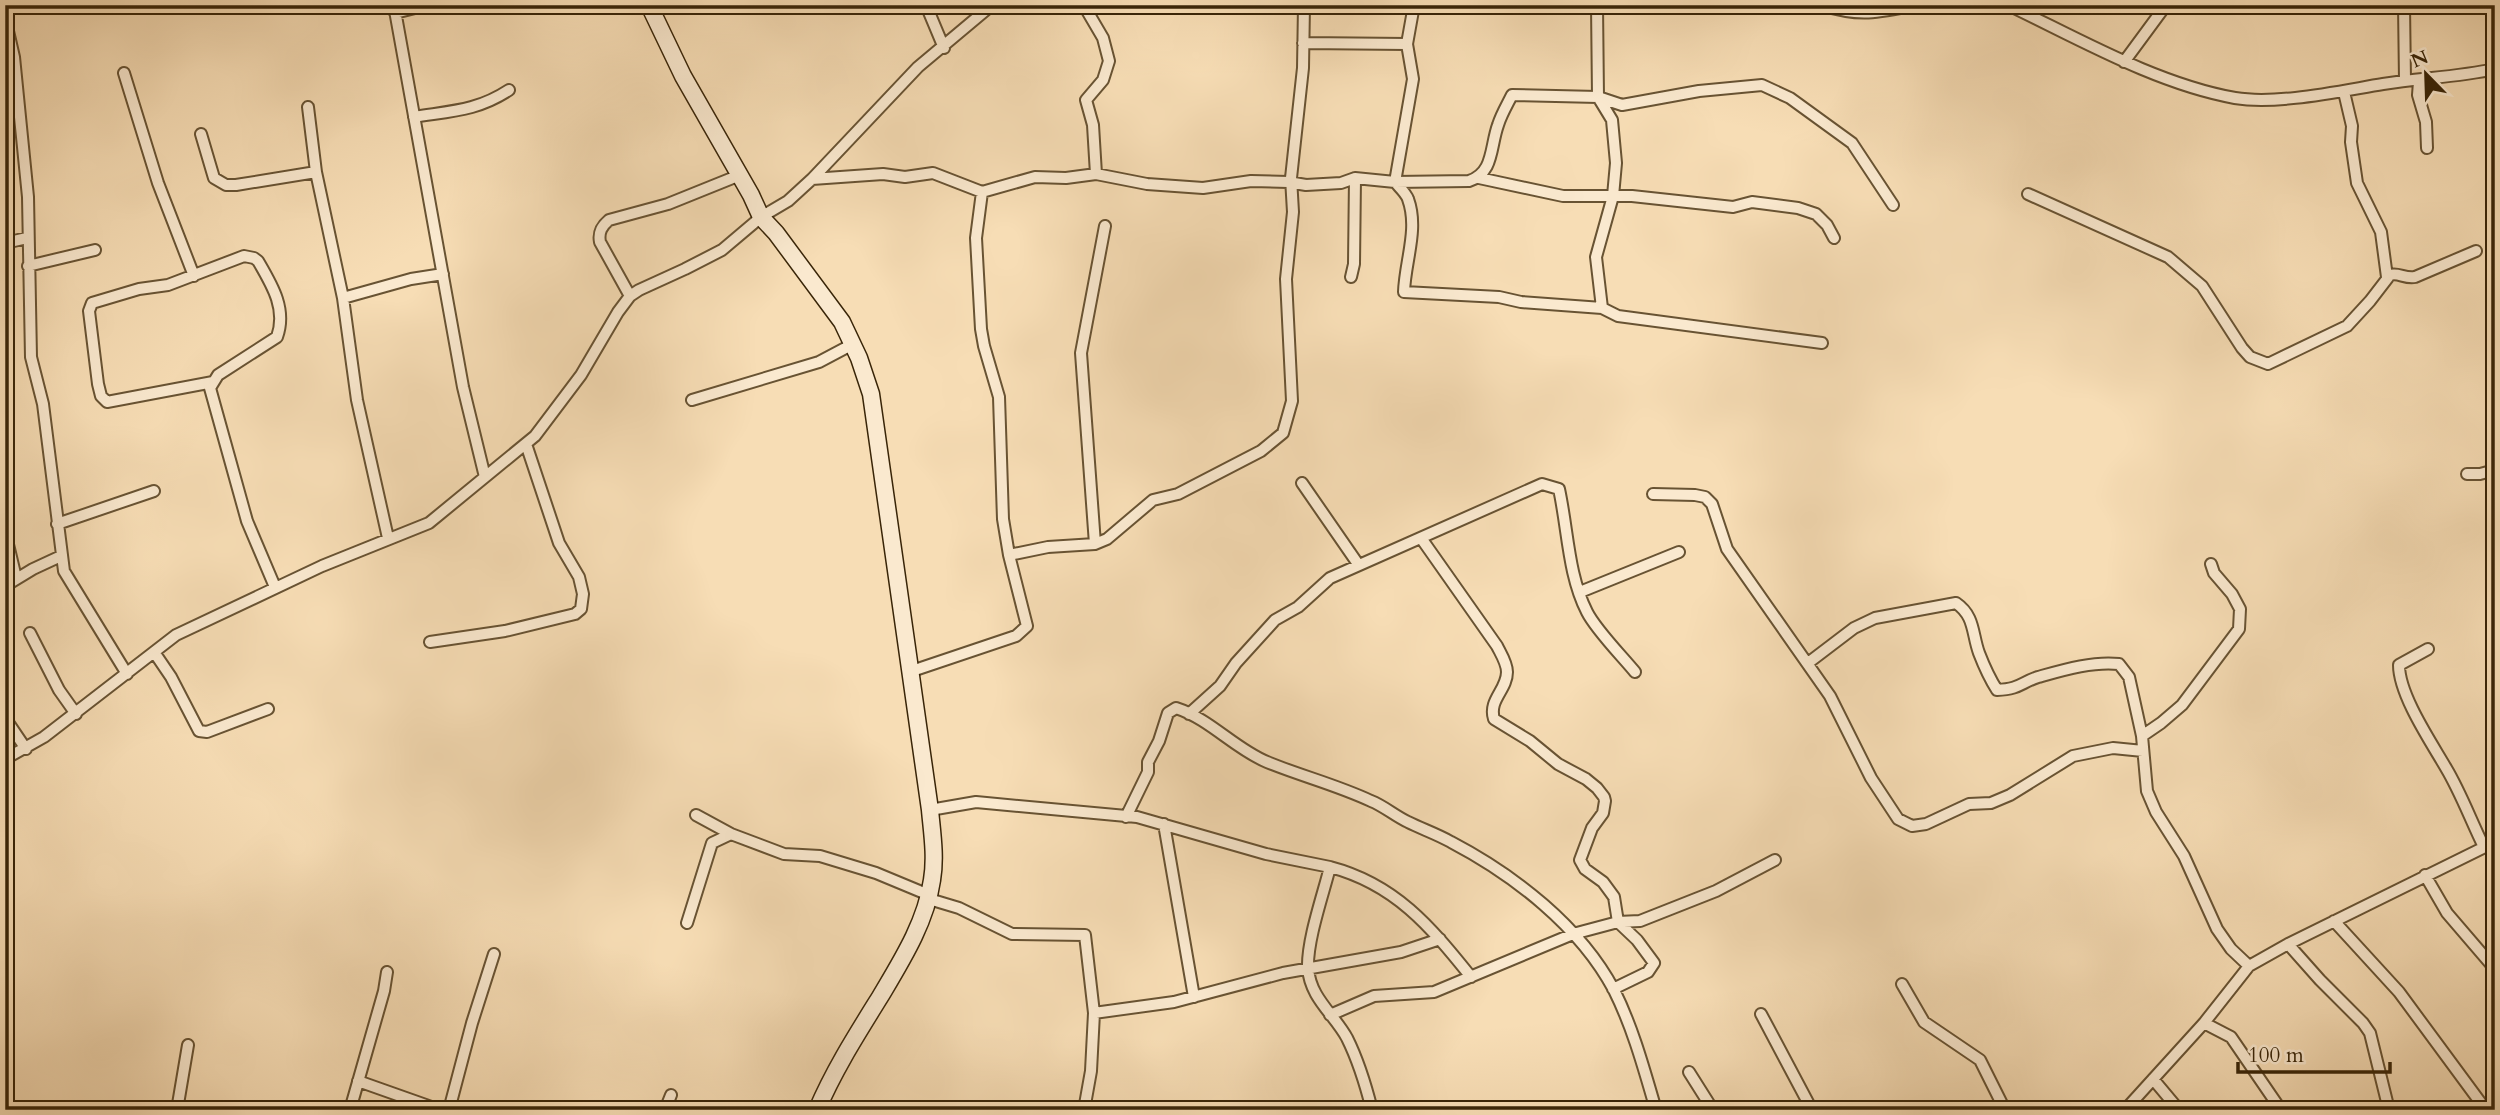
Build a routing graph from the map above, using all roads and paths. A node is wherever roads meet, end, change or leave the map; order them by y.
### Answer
1 (427, 5) edge
2 (649, 5) edge
3 (926, 5) edge
4 (992, 5) edge
5 (1080, 5) edge
6 (1304, 5) edge
7 (1414, 5) edge
8 (1597, 5) edge
9 (1821, 5) edge
10 (1915, 5) edge
11 (2008, 5) edge
12 (2166, 5) edge
13 (2404, 5) edge
14 (395, 9) edge
15 (5, 18) edge
16 (1303, 43) junction
17 (1407, 44) junction
18 (944, 48) junction
19 (2124, 62) junction
20 (2495, 69) edge
21 (124, 72) dead end
22 (2426, 79) junction
23 (2405, 81) junction
24 (509, 90) dead end
25 (2344, 92) junction
26 (1598, 97) junction
27 (308, 107) dead end
28 (414, 117) junction
29 (201, 134) dead end
30 (2427, 148) dead end
31 (737, 171) junction
32 (316, 172) junction
33 (1096, 174) junction
34 (1354, 178) junction
35 (1479, 178) junction
36 (812, 179) junction
37 (1395, 182) junction
38 (1292, 183) junction
39 (982, 192) junction
40 (2028, 194) dead end
41 (1613, 195) junction
42 (1893, 205) dead end
43 (761, 217) junction
44 (1105, 226) dead end
45 (27, 238) junction
46 (1834, 238) dead end
47 (5, 243) edge
48 (95, 250) dead end
49 (2476, 251) dead end
50 (29, 266) junction
51 (443, 274) junction
52 (2391, 275) junction
53 (194, 276) junction
54 (1351, 277) dead end
55 (630, 296) junction
56 (344, 298) junction
57 (1602, 308) junction
58 (1822, 343) dead end
59 (853, 344) junction
60 (213, 382) junction
61 (692, 400) dead end
62 (526, 444) junction
63 (2495, 470) edge
64 (2467, 474) dead end
65 (485, 477) junction
66 (1302, 483) dead end
67 (154, 491) dead end
68 (1653, 494) dead end
69 (57, 524) junction
70 (5, 532) edge
71 (388, 538) junction
72 (1421, 538) junction
73 (1095, 544) junction
74 (1679, 552) dead end
75 (1009, 555) junction
76 (61, 556) junction
77 (1358, 564) junction
78 (2211, 564) dead end
79 (16, 578) junction
80 (5, 586) edge
81 (275, 586) junction
82 (1580, 592) junction
83 (30, 633) dead end
84 (430, 642) dead end
85 (2428, 649) dead end
86 (154, 652) junction
87 (1808, 663) junction
88 (909, 672) junction
89 (1635, 672) dead end
90 (127, 674) junction
91 (268, 709) dead end
92 (75, 714) junction
93 (1189, 714) junction
94 (5, 718) edge
95 (2142, 736) junction
96 (26, 749) junction
97 (2143, 751) junction
98 (5, 759) edge
99 (930, 810) junction
100 (696, 815) dead end
101 (1126, 817) junction
102 (1164, 824) junction
103 (731, 834) junction
104 (2489, 844) edge
105 (1775, 860) dead end
106 (1329, 867) junction
107 (2425, 875) junction
108 (929, 897) junction
109 (2334, 921) junction
110 (1618, 922) junction
111 (687, 923) dead end
112 (1573, 934) junction
113 (1440, 939) junction
114 (2288, 944) junction
115 (494, 954) dead end
116 (2249, 966) junction
117 (1308, 968) junction
118 (2495, 969) edge
119 (387, 972) dead end
120 (1471, 977) junction
121 (1902, 984) dead end
122 (1613, 989) junction
123 (1195, 997) junction
124 (1094, 1013) junction
125 (1761, 1014) dead end
126 (1330, 1015) junction
127 (2204, 1023) junction
128 (188, 1045) dead end
129 (1689, 1072) dead end
130 (2153, 1079) junction
131 (358, 1081) junction
132 (671, 1095) dead end
133 (177, 1110) edge
134 (350, 1110) edge
135 (440, 1110) edge
136 (449, 1110) edge
137 (665, 1110) edge
138 (817, 1110) edge
139 (1084, 1110) edge
140 (1372, 1110) edge
141 (1656, 1110) edge
142 (1713, 1110) edge
143 (1812, 1110) edge
144 (2005, 1110) edge
145 (2125, 1110) edge
146 (2179, 1110) edge
147 (2281, 1110) edge
148 (2389, 1110) edge
149 (2486, 1110) edge

1 - 14 street
2 - 31 main road
3 - 18 street
4 - 18 street
5 - 33 street
6 - 16 street
7 - 17 street
8 - 26 street
9 - 10 street
11 - 19 street
12 - 19 street
13 - 23 street
14 - 28 street
15 - 45 street
16 - 17 street
16 - 38 street
17 - 37 street
18 - 36 street
19 - 25 street
20 - 22 street
21 - 53 street
22 - 23 street
22 - 30 street
23 - 25 street
24 - 28 street
25 - 52 street
26 - 35 street
26 - 41 street
26 - 42 street
27 - 32 street
28 - 51 street
29 - 32 street
31 - 43 main road
31 - 55 street
32 - 56 street
33 - 38 street
33 - 39 street
34 - 37 street
34 - 38 street
34 - 54 street
35 - 37 street
35 - 41 street
36 - 39 street
36 - 43 street
37 - 57 street
38 - 73 street
39 - 75 street
40 - 52 street
41 - 46 street
41 - 57 street
43 - 55 street
43 - 59 main road
44 - 73 street
45 - 47 street
45 - 50 street
48 - 50 street
49 - 52 street
50 - 69 street
51 - 56 street
51 - 65 street
53 - 60 street
53 - 60 street
55 - 62 street
56 - 71 street
57 - 58 street
59 - 61 street
59 - 88 main road
60 - 81 street
62 - 65 street
62 - 84 street
63 - 64 street
65 - 71 street
66 - 77 street
67 - 69 street
68 - 87 street
69 - 76 street
70 - 79 street
71 - 81 street
72 - 77 street
72 - 82 street
72 - 110 street
73 - 75 street
74 - 82 street
75 - 88 street
76 - 79 street
76 - 90 street
77 - 93 street
78 - 95 street
79 - 80 street
81 - 86 street
82 - 89 street
83 - 92 street
85 - 104 street
86 - 90 street
86 - 91 street
87 - 95 street
87 - 97 street
88 - 99 main road
90 - 92 street
92 - 96 street
93 - 101 street
93 - 112 street
94 - 96 street
95 - 97 street
96 - 98 street
97 - 116 street
99 - 101 street
99 - 108 main road
100 - 103 street
101 - 102 street
102 - 106 street
102 - 123 street
103 - 108 street
103 - 111 street
104 - 107 street
105 - 110 street
106 - 113 street
106 - 117 street
107 - 109 street
107 - 118 street
108 - 124 street
108 - 138 main road
109 - 114 street
109 - 149 street
110 - 112 street
110 - 122 street
112 - 120 street
112 - 122 street
113 - 117 street
113 - 120 street
114 - 116 street
114 - 148 street
115 - 136 street
116 - 127 street
117 - 123 street
117 - 126 street
119 - 131 street
120 - 126 street
121 - 144 street
122 - 141 street
123 - 124 street
124 - 139 street
125 - 143 street
126 - 140 street
127 - 130 street
127 - 147 street
128 - 133 street
129 - 142 street
130 - 145 street
130 - 146 street
131 - 134 street
131 - 135 street
132 - 137 street

